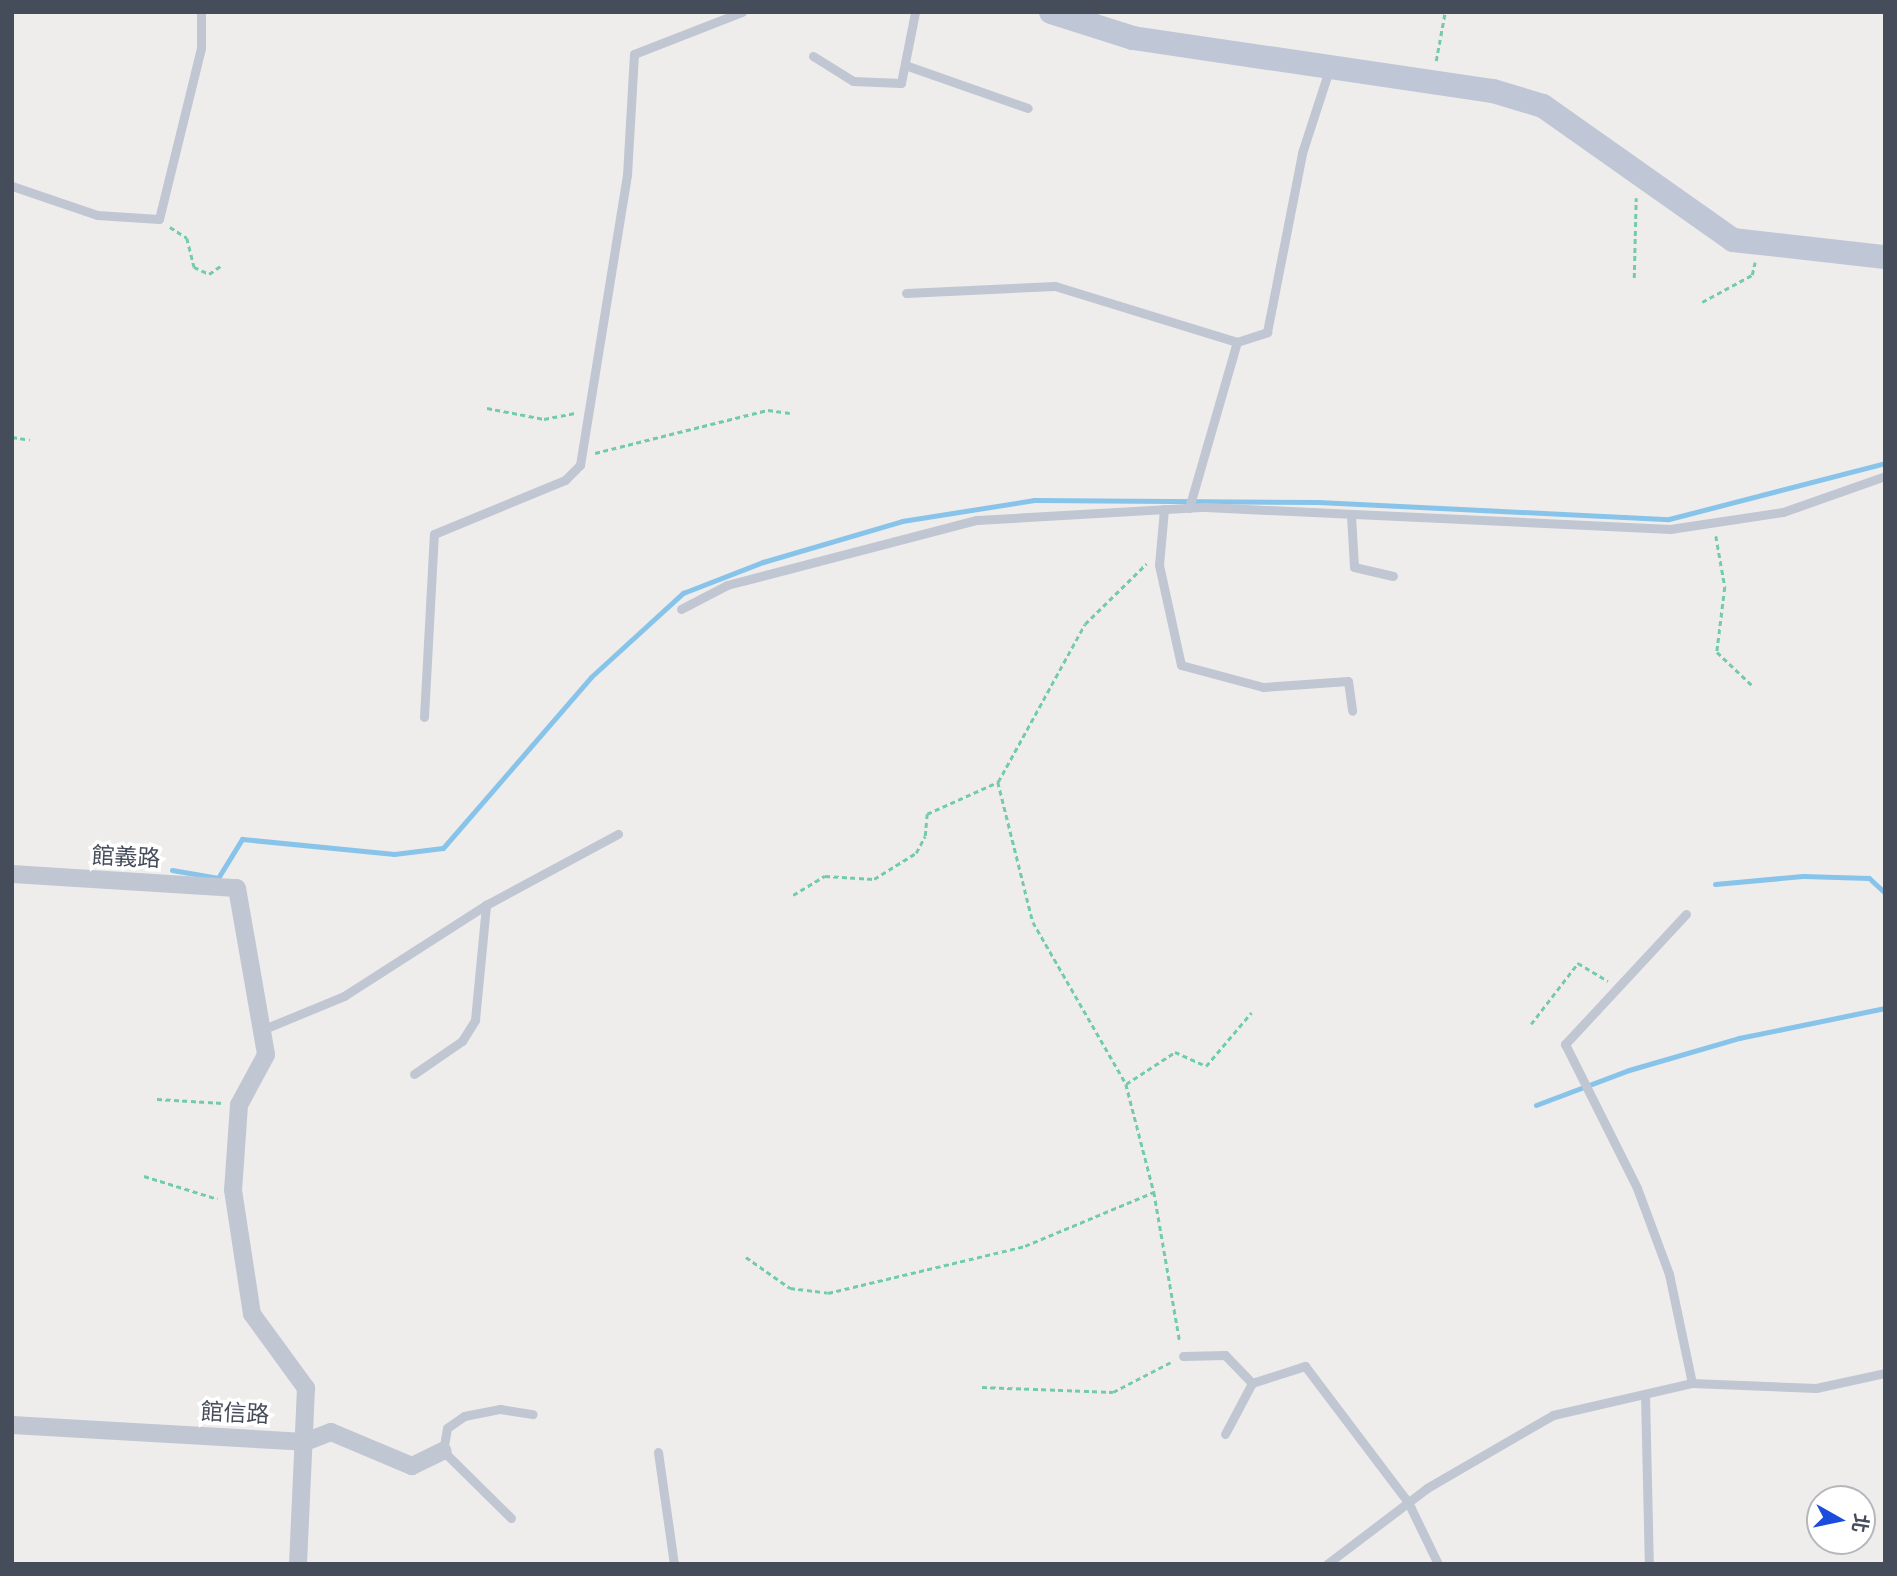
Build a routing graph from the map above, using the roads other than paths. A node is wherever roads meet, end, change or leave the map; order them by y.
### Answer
1 (201, 12) edge
2 (742, 12) edge
3 (915, 12) edge
4 (1051, 12) edge
5 (813, 56) dead end
6 (905, 65) junction
7 (1329, 68) junction
8 (1028, 108) dead end
9 (12, 186) edge
10 (1885, 257) edge
11 (906, 293) dead end
12 (1237, 342) junction
13 (1885, 476) edge
14 (1189, 508) junction
15 (1164, 509) junction
16 (1351, 516) junction
17 (1393, 576) dead end
18 (681, 609) dead end
19 (1352, 711) dead end
20 (424, 717) dead end
21 (618, 834) dead end
22 (12, 874) edge
23 (486, 905) junction
24 (1686, 914) dead end
25 (264, 1029) junction
26 (414, 1074) dead end
27 (1182, 1356) road end
28 (1885, 1373) edge
29 (1252, 1383) junction
30 (1692, 1383) junction
31 (1645, 1394) junction
32 (533, 1414) dead end
33 (12, 1425) edge
34 (1225, 1434) dead end
35 (305, 1441) junction
36 (443, 1451) junction
37 (658, 1452) dead end
38 (1408, 1502) junction
39 (511, 1518) dead end
40 (298, 1564) edge
41 (674, 1564) edge
42 (1327, 1564) edge
43 (1438, 1564) edge
44 (1649, 1564) edge

1 - 9 lane
2 - 20 lane
3 - 6 lane
4 - 7 street
5 - 6 lane
6 - 8 lane
7 - 10 street
7 - 12 lane
11 - 12 lane
12 - 14 lane
13 - 16 lane
14 - 15 lane
14 - 16 lane
15 - 18 lane
15 - 19 lane
16 - 17 lane
21 - 23 lane
22 - 25 street, 館義路
23 - 25 lane
23 - 26 lane
24 - 30 lane
25 - 35 street
27 - 29 lane
28 - 30 lane
29 - 34 lane
29 - 38 lane
30 - 31 lane
31 - 38 lane
31 - 44 lane
32 - 36 lane
33 - 35 street, 館信路
35 - 36 street, 館信路
35 - 40 street
36 - 39 lane
37 - 41 lane
38 - 42 lane
38 - 43 lane

